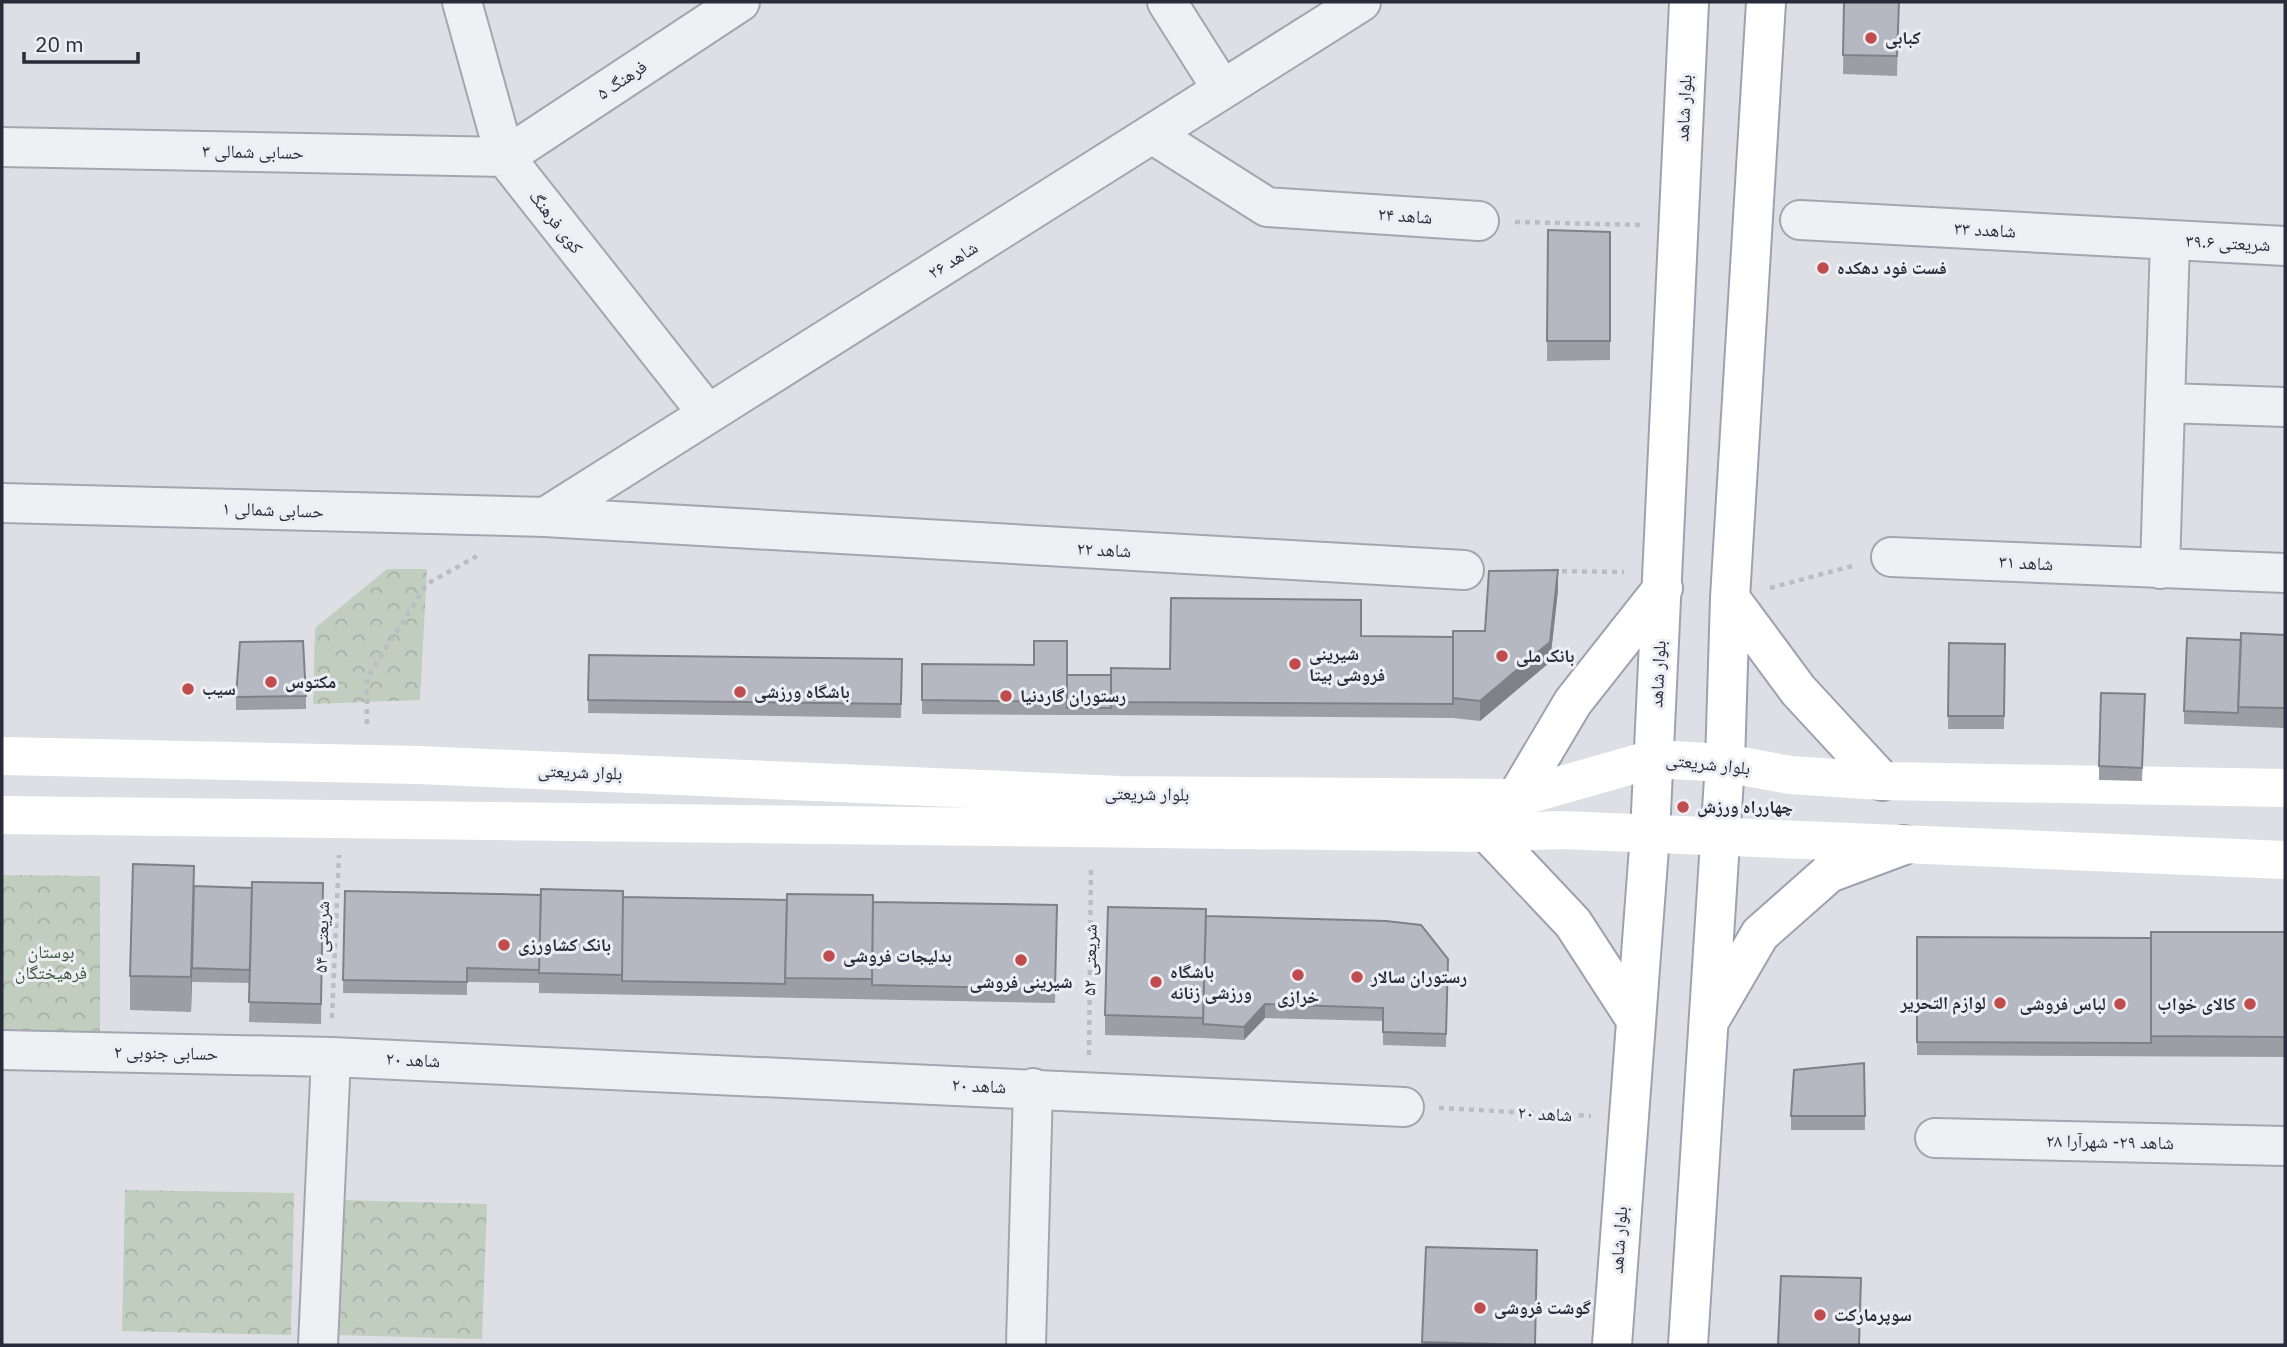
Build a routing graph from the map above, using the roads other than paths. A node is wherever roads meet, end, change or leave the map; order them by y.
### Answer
1 (462, 2) edge
2 (740, 2) edge
3 (1167, 2) edge
4 (1361, 2) edge
5 (1689, 2) edge
6 (1766, 2) edge
7 (1222, 89) junction
8 (1152, 134) junction
9 (2, 147) edge
10 (505, 157) junction
11 (1800, 220) dead end
12 (1479, 221) road end
13 (2171, 240) junction
14 (2285, 246) edge
15 (2166, 403) junction
16 (2285, 407) edge
17 (708, 414) junction
18 (2, 503) edge
19 (545, 517) junction
20 (1891, 556) road end
21 (2160, 569) junction
22 (1464, 570) dead end
23 (2285, 573) edge
24 (1663, 580) junction
25 (1730, 598) junction
26 (2, 756) edge
27 (1653, 759) junction
28 (1725, 763) junction
29 (1882, 781) junction
30 (2285, 788) edge
31 (1516, 798) junction
32 (2, 815) edge
33 (1488, 833) junction
34 (1650, 834) junction
35 (1720, 837) junction
36 (1903, 845) junction
37 (2285, 860) edge
38 (1634, 1017) junction
39 (1708, 1022) junction
40 (2, 1050) edge
41 (331, 1057) junction
42 (1033, 1088) junction
43 (1404, 1107) road end
44 (1935, 1138) dead end
45 (2285, 1146) edge
46 (318, 1345) edge
47 (1026, 1345) edge
48 (1612, 1345) edge
49 (1688, 1345) edge

1 - 10 street, کوی فرهنگ
2 - 10 street, فرهنگ ۵
3 - 7 street
4 - 7 street, شاهد ۲۶
5 - 24 main road, بلوار شاهد
6 - 25 main road
7 - 8 street, شاهد ۲۶
8 - 12 street, شاهد ۲۴
8 - 17 street, شاهد ۲۶
9 - 10 street, حسابی شمالی ۳
10 - 17 street, کوی فرهنگ
11 - 13 street, شاهدد ۳۳
13 - 14 street, شریعتی ۳۹.۶
13 - 15 street
15 - 16 street
15 - 21 street
17 - 19 street, شاهد ۲۶
18 - 19 street, حسابی شمالی ۱
19 - 22 street, شاهد ۲۲
20 - 21 street, شاهد ۳۱
21 - 23 street, شاهد ۳۱
24 - 27 main road, بلوار شاهد
24 - 31 main road
25 - 28 main road
25 - 29 main road
26 - 31 main road, بلوار شریعتی
27 - 28 main road, بلوار شریعتی
27 - 31 main road, بلوار شریعتی
27 - 34 main road, بلوار شاهد
28 - 29 main road, بلوار شریعتی
28 - 35 main road
29 - 30 main road, بلوار شریعتی
32 - 33 main road, بلوار شریعتی
33 - 34 main road, بلوار شریعتی
33 - 38 main road
34 - 35 main road, بلوار شریعتی
34 - 38 main road, بلوار شاهد
35 - 36 main road, بلوار شریعتی
35 - 39 main road
36 - 37 main road, بلوار شریعتی
36 - 39 main road
38 - 48 main road, بلوار شاهد
39 - 49 main road
40 - 41 street, حسابی جنوبی ۲
41 - 42 street, شاهد ۲۰
41 - 46 street
42 - 43 street, شاهد ۲۰
42 - 47 street
44 - 45 street, شاهد ۲۹- شهرآرا ۲۸

